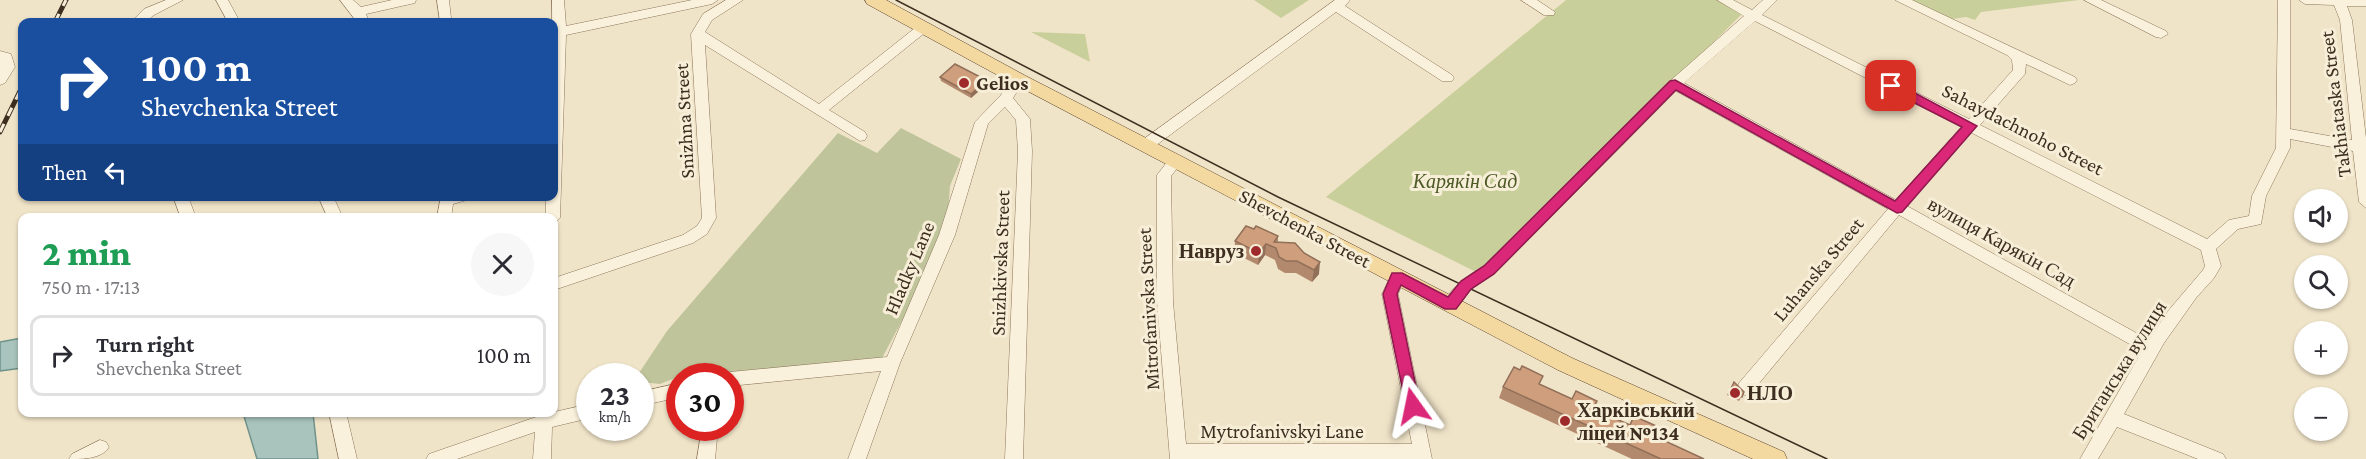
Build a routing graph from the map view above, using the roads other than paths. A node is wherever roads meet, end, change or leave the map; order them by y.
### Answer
1 (177, 0) edge
2 (222, 0) edge
3 (346, 0) edge
4 (410, 0) edge
5 (443, 0) edge
6 (558, 0) edge
7 (737, 0) edge
8 (873, 0) edge
9 (1527, 0) edge
10 (1723, 0) edge
11 (1771, 0) edge
12 (1901, 0) edge
13 (2090, 0) edge
14 (2284, 0) edge
15 (2305, 0) edge
16 (2338, 1) edge
17 (1340, 3) edge
18 (2366, 3) edge
19 (708, 5) edge
20 (1549, 12) dead end
21 (1753, 15) junction
22 (361, 17) edge
23 (141, 18) edge
24 (232, 18) edge
25 (445, 18) dead end
26 (557, 18) edge
27 (926, 27) junction
28 (558, 32) edge
29 (698, 34) junction
30 (2161, 34) dead end
31 (717, 46) junction
32 (699, 50) junction
33 (2012, 52) junction
34 (0, 56) edge
35 (1447, 78) dead end
36 (1018, 79) junction
37 (1, 80) edge
38 (2070, 80) dead end
39 (1675, 84) junction
40 (1006, 98) junction
41 (819, 111) junction
42 (1971, 126) junction
43 (2284, 133) junction
44 (860, 135) dead end
45 (1146, 145) junction
46 (2360, 147) junction
47 (1176, 161) junction
48 (2366, 202) edge
49 (1897, 208) junction
50 (2208, 247) junction
51 (1397, 277) junction
52 (558, 283) edge
53 (1450, 304) junction
54 (2152, 349) junction
55 (892, 363) junction
56 (744, 378) edge
57 (1745, 388) dead end
58 (576, 413) edge
59 (558, 415) edge
60 (338, 417) edge
61 (544, 417) edge
62 (2115, 418) junction
63 (708, 441) edge
64 (1179, 455) edge
65 (1422, 455) edge
66 (348, 459) edge
67 (435, 459) edge
68 (542, 459) edge
69 (706, 459) edge
70 (857, 459) edge
71 (1014, 459) edge
72 (1776, 459) edge
73 (2089, 459) edge
74 (2217, 459) edge

1 - 23 street
2 - 24 street
3 - 22 street
4 - 22 street
5 - 25 street
6 - 26 street
7 - 19 street
8 - 27 main road, Shevchenka Street
9 - 20 street
10 - 21 street, Sahaydachnoho Street
11 - 21 street
12 - 33 street
13 - 30 street
14 - 43 street
15 - 16 street
16 - 18 street
16 - 46 street, Takhiataska Street
17 - 35 street
17 - 45 street
19 - 28 street
19 - 29 street, Snizhna Street
21 - 39 street
21 - 42 street, Sahaydachnoho Street
27 - 36 main road, Shevchenka Street
27 - 41 street
29 - 31 street
29 - 32 street, Snizhna Street
31 - 32 street
31 - 41 street
32 - 52 street, Snizhna Street
33 - 38 street
33 - 42 street, Luhanska Street
34 - 37 street
36 - 40 street
36 - 45 main road, Shevchenka Street
39 - 49 street, вулиця Карякін Сад
39 - 53 street
40 - 55 street, Hladky Lane
40 - 71 street, Snizhkivska Street
41 - 44 street
42 - 49 street, Luhanska Street
42 - 50 street, Sahaydachnoho Street
43 - 46 street
43 - 50 street
45 - 47 main road, Shevchenka Street
46 - 48 street, Takhiataska Street
47 - 51 main road, Shevchenka Street
47 - 64 street, Mitrofanivska Street
49 - 54 street, вулиця Карякін Сад
49 - 57 street, Luhanska Street
50 - 54 street, Британська вулиця
51 - 53 main road, Shevchenka Street
51 - 65 street
53 - 72 main road, Shevchenka Street
54 - 62 street, Британська вулиця
55 - 56 street
55 - 70 street, Hladky Lane
58 - 59 street
60 - 66 street
61 - 67 street
61 - 68 street
62 - 73 street, Британська вулиця
62 - 74 street
63 - 69 street
64 - 65 street, Mytrofanivskyi Lane

